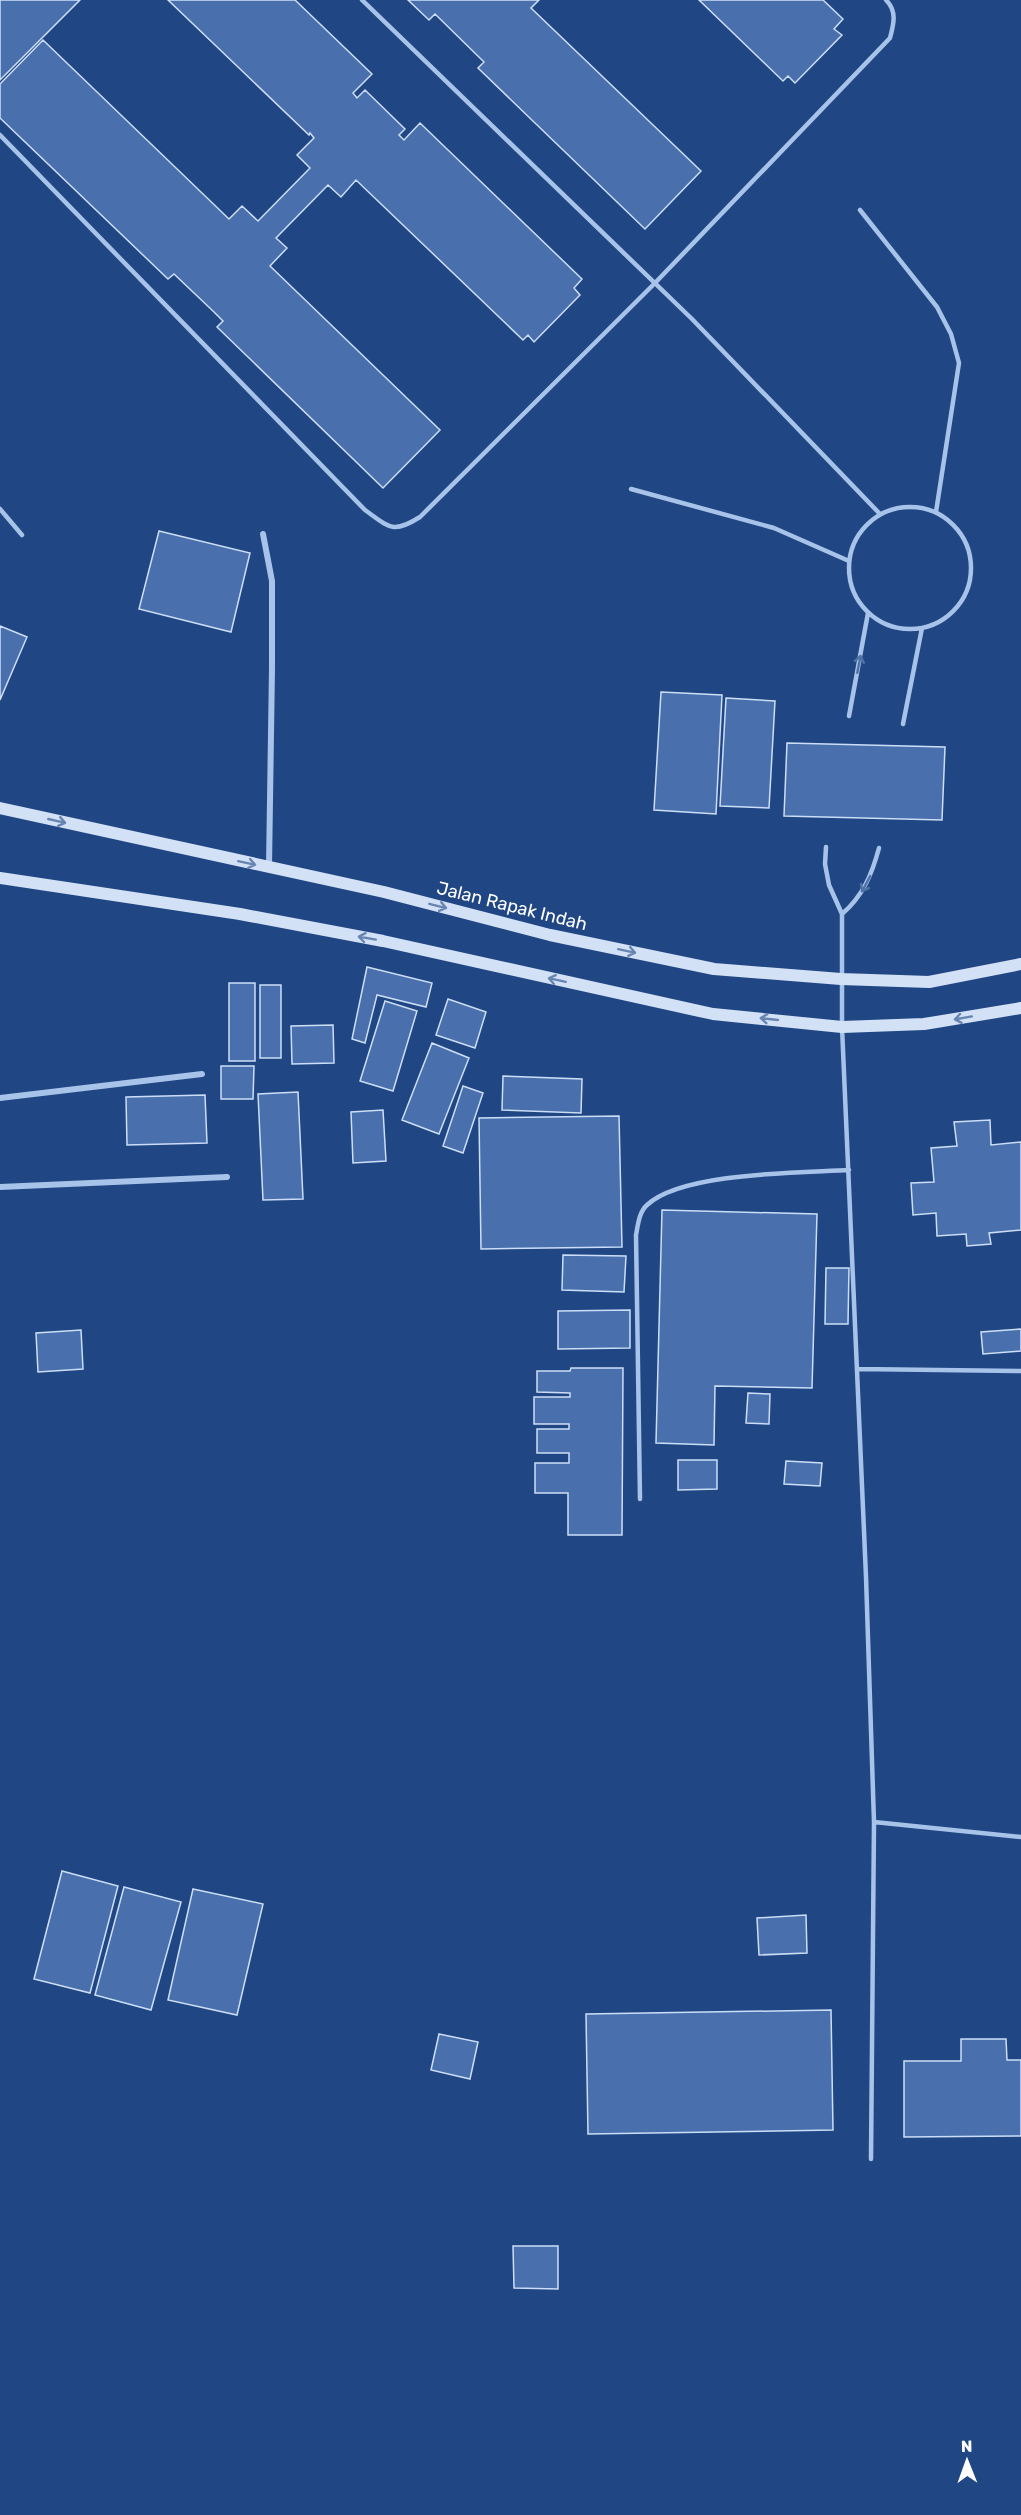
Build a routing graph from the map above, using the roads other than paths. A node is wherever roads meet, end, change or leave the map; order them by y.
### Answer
1 (362, 0) edge
2 (886, 0) edge
3 (0, 135) edge
4 (860, 210) dead end
5 (655, 283) junction
6 (631, 489) dead end
7 (0, 508) edge
8 (936, 512) junction
9 (880, 514) junction
10 (263, 534) dead end
11 (22, 535) dead end
12 (849, 561) junction
13 (868, 613) junction
14 (922, 628) junction
15 (849, 716) dead end
16 (903, 724) dead end
17 (0, 808) edge
18 (826, 847) dead end
19 (879, 848) dead end
20 (268, 868) junction
21 (0, 878) edge
22 (842, 914) junction
23 (1021, 964) edge
24 (841, 979) junction
25 (1021, 1008) edge
26 (842, 1026) junction
27 (202, 1074) dead end
28 (0, 1098) edge
29 (849, 1170) junction
30 (227, 1177) dead end
31 (0, 1187) edge
32 (858, 1369) junction
33 (1021, 1371) edge
34 (640, 1499) dead end
35 (874, 1822) junction
36 (1021, 1837) edge
37 (871, 2159) dead end

1 - 5 lane
2 - 5 lane
3 - 5 lane
4 - 8 lane
5 - 9 lane
6 - 12 lane
7 - 11 lane
8 - 9 lane
8 - 14 lane
9 - 12 lane
10 - 20 street
12 - 13 lane
13 - 14 lane
15 -> 13 lane
14 - 16 lane
17 -> 20 main road, Jalan Rapak Indah
18 - 22 lane
19 -> 22 lane
20 -> 24 main road, Jalan Rapak Indah
26 -> 21 main road
22 - 24 lane
23 - 24 main road, Jalan Rapak Indah
24 - 26 lane
25 -> 26 main road
26 - 29 lane
27 - 28 street
29 - 32 lane
29 - 34 lane
30 - 31 street
32 - 33 lane
32 - 35 lane
35 - 36 lane
35 - 37 lane

